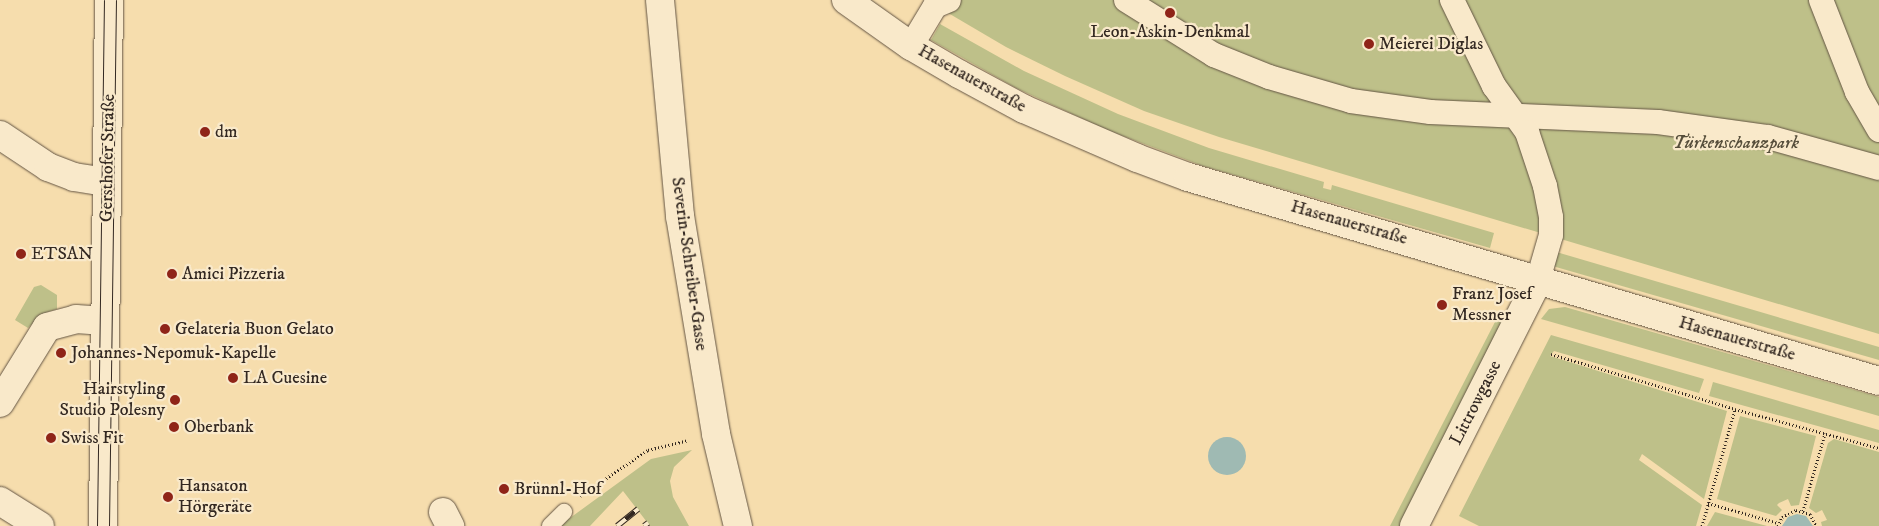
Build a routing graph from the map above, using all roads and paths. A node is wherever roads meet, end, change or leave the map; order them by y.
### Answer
1 (109, 0) edge
2 (660, 0) edge
3 (846, 0) edge
4 (949, 0) edge
5 (1126, 0) edge
6 (1452, 0) edge
7 (1821, 0) edge
8 (911, 46) junction
9 (1515, 114) junction
10 (1879, 130) edge
11 (0, 135) edge
12 (1879, 168) edge
13 (107, 182) junction
14 (1538, 280) junction
15 (106, 321) junction
16 (1551, 354) dead end
17 (1879, 381) edge
18 (0, 404) edge
19 (1735, 409) junction
20 (1825, 434) junction
21 (689, 440) dead end
22 (1879, 448) edge
23 (579, 497) dead end
24 (0, 501) edge
25 (1708, 503) junction
26 (1803, 511) junction
27 (564, 512) dead end
28 (1778, 525) edge
29 (40, 526) edge
30 (103, 526) edge
31 (550, 526) edge
32 (738, 526) edge
33 (1414, 526) edge
34 (1702, 526) edge
35 (1816, 526) edge

1 - 13 street, Gersthofer Straße
2 - 32 street, Severin-Schreiber-Gasse
3 - 8 street, Hasenauerstraße
4 - 8 street
5 - 9 street
6 - 9 street
7 - 10 street
8 - 14 street, Hasenauerstraße
9 - 12 street
9 - 14 street
11 - 13 street
13 - 15 street, Gersthofer Straße
14 - 17 street, Hasenauerstraße
14 - 33 street, Littrowgasse
15 - 18 street
15 - 30 street, Gersthofer Straße
16 - 19 path
19 - 20 path
19 - 25 path
20 - 22 path
20 - 26 path
21 - 23 path
24 - 29 street
25 - 28 path
25 - 34 path
26 - 28 path
26 - 35 path
27 - 31 lane

